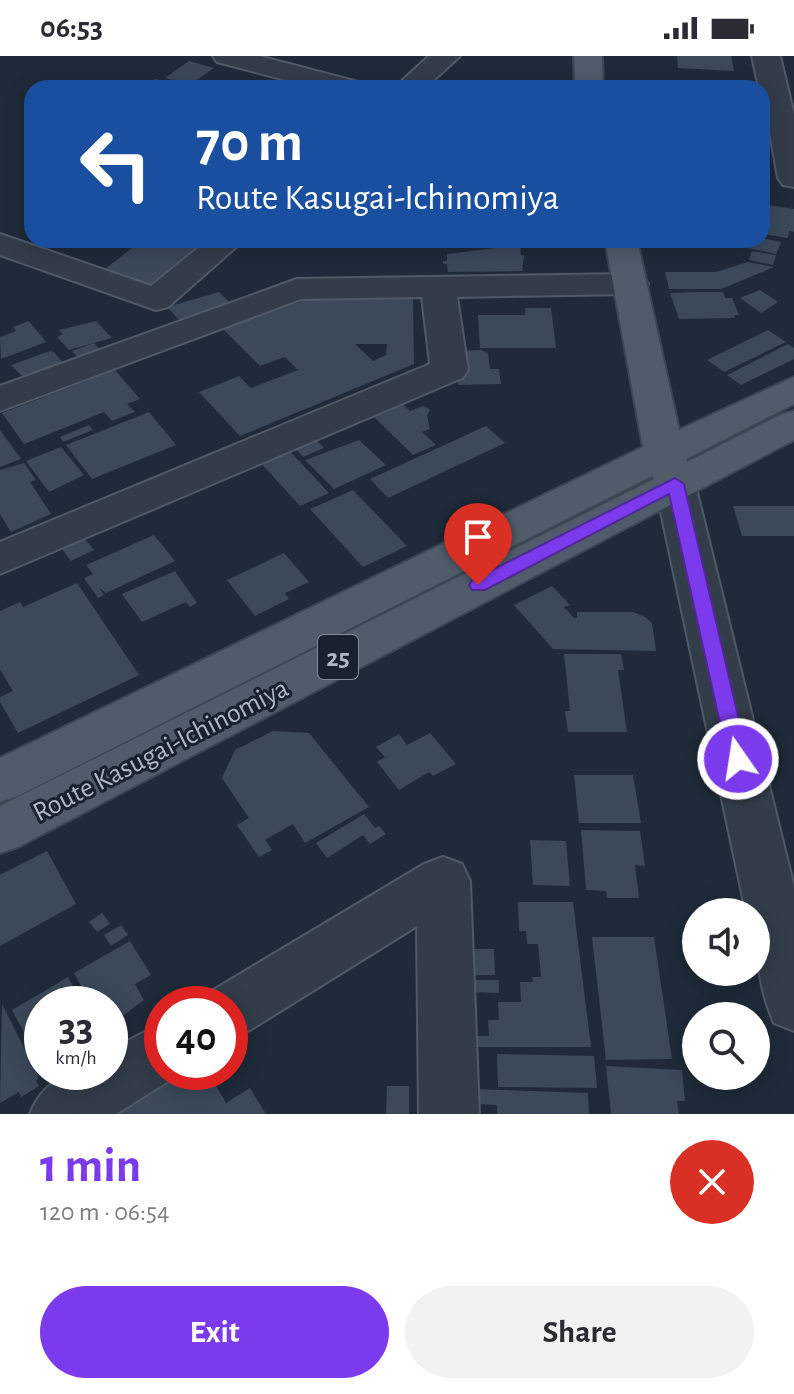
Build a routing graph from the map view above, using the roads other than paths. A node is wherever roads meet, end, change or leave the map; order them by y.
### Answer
1 (227, 56) edge
2 (446, 56) edge
3 (588, 56) edge
4 (777, 65) edge
5 (318, 80) edge
6 (418, 80) edge
7 (589, 80) edge
8 (788, 122) edge
9 (794, 178) edge
10 (770, 185) edge
11 (794, 188) edge
12 (0, 244) edge
13 (218, 248) edge
14 (623, 248) edge
15 (631, 284) junction
16 (438, 285) junction
17 (326, 287) junction
18 (156, 300) junction
19 (794, 389) edge
20 (2, 396) edge
21 (794, 424) edge
22 (670, 468) junction
23 (0, 559) edge
24 (0, 781) edge
25 (0, 831) edge
26 (248, 1000) edge
27 (794, 1004) edge
28 (144, 1063) edge
29 (60, 1114) edge
30 (449, 1114) edge

1 - 5 street
2 - 6 street
3 - 7 main road
4 - 8 street
8 - 9 street
10 - 11 street
12 - 18 street
13 - 18 street
14 - 15 main road
15 - 16 street
15 - 22 main road
16 - 17 street
16 - 23 street
17 - 18 street
17 - 20 street
19 - 22 main road
21 - 22 main road
22 - 24 main road, Route Kasugai-Ichinomiya / 25
22 - 25 main road, Route Kasugai-Ichinomiya / 25
22 - 27 street
26 - 30 street
28 - 29 street

